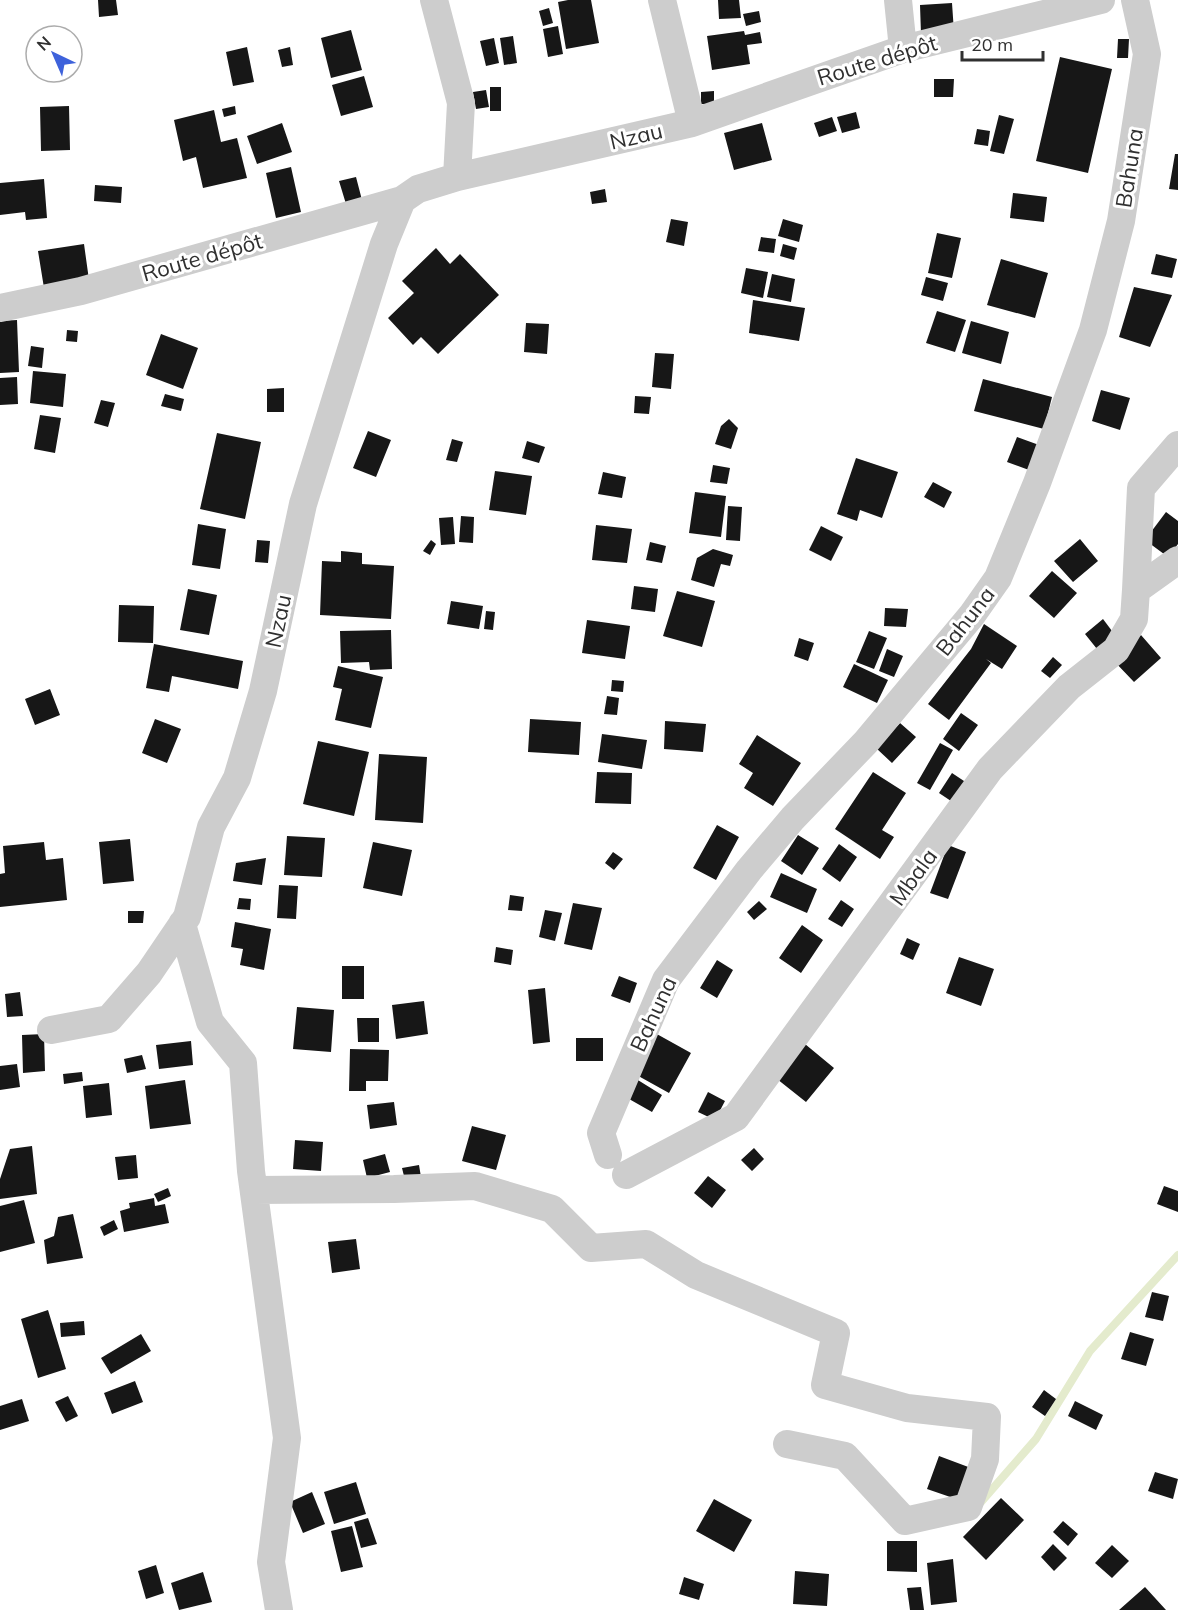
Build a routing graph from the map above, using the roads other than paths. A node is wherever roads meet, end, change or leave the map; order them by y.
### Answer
1 (434, 0) edge
2 (662, 0) edge
3 (898, 0) edge
4 (1101, 0) edge
5 (1135, 0) edge
6 (903, 49) junction
7 (692, 123) junction
8 (457, 177) junction
9 (402, 200) junction
10 (0, 308) edge
11 (1178, 445) edge
12 (1178, 560) edge
13 (1136, 590) junction
14 (182, 924) junction
15 (51, 1030) dead end
16 (617, 1165) joint
17 (254, 1190) junction
18 (787, 1444) dead end
19 (279, 1610) edge

1 - 8 street
2 - 7 street, Nzau
3 - 6 street
4 - 6 street, Route dépôt
5 - 16 street, Bahuna
6 - 7 street, Route dépôt
7 - 8 street, Nzau
8 - 9 street, Nzau
9 - 10 street, Route dépôt
9 - 14 street, Nzau
11 - 13 street, Mbala
12 - 13 street
13 - 16 street, Mbala
14 - 15 street, Nzau
14 - 17 street
17 - 18 street
17 - 19 street

